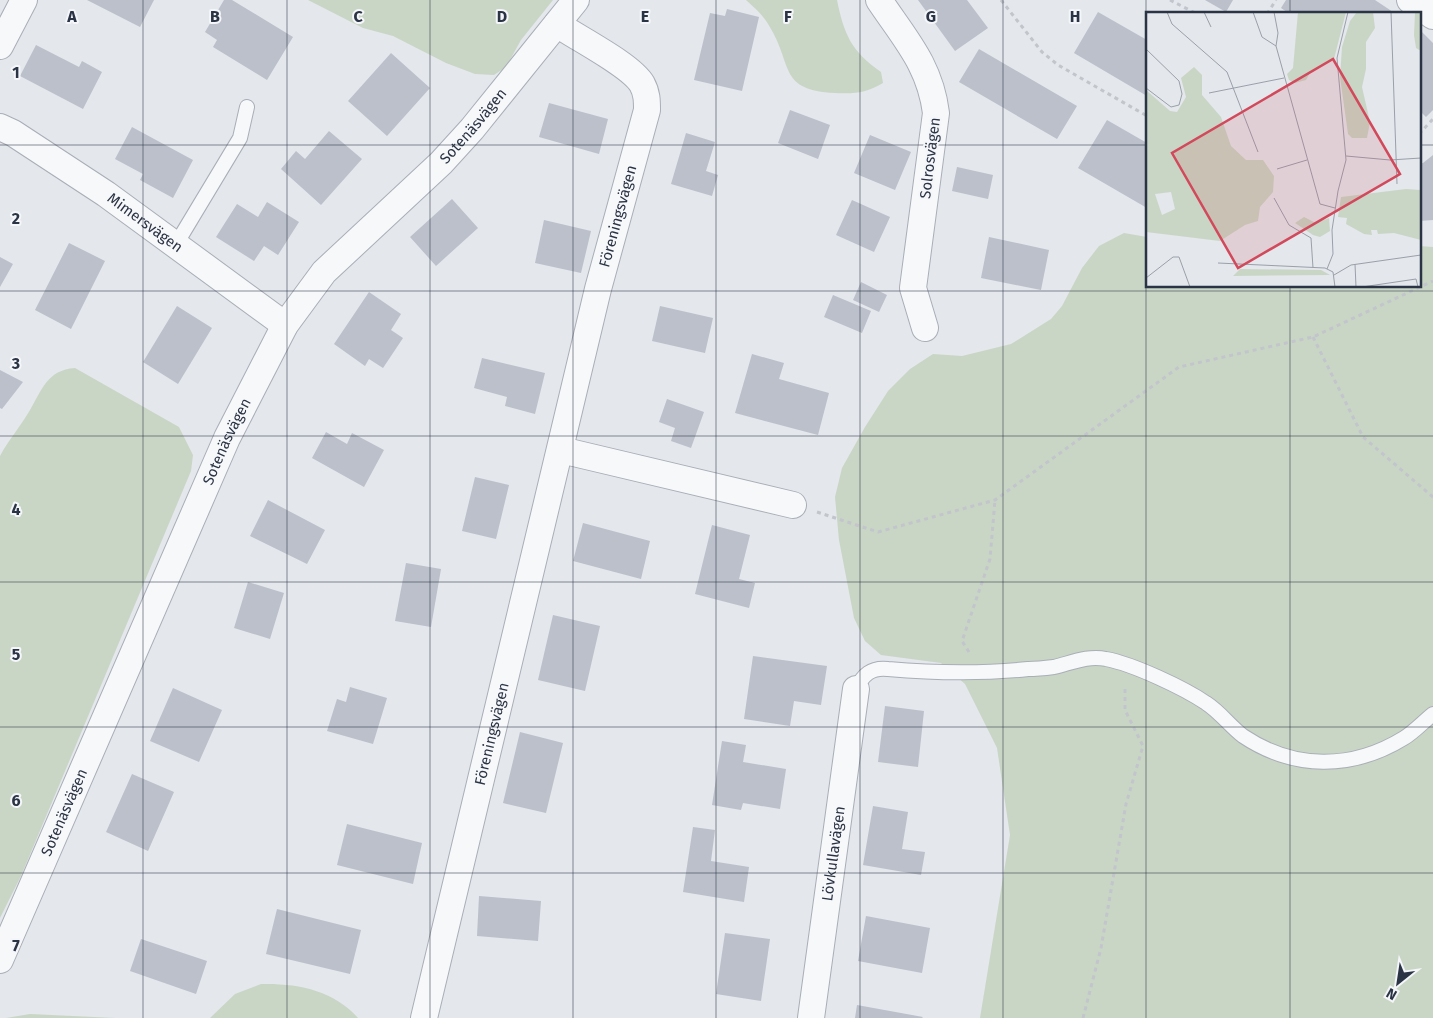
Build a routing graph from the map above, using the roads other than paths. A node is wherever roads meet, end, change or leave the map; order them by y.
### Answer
1 (24, 0) edge
2 (576, 0) edge
3 (879, 0) edge
4 (1410, 0) edge
5 (1433, 16) edge
6 (557, 24) junction
7 (0, 46) edge
8 (247, 107) dead end
9 (0, 128) edge
10 (175, 246) junction
11 (285, 325) junction
12 (925, 328) dead end
13 (561, 450) junction
14 (793, 504) road end
15 (856, 689) joint
16 (1433, 714) edge
17 (0, 960) edge
18 (424, 1018) edge
19 (810, 1018) edge

1 - 7 street
2 - 6 street, Sotenäsvägen
3 - 12 street, Solrosvägen
4 - 5 street
6 - 11 street, Sotenäsvägen
6 - 13 street, Föreningsvägen
8 - 10 lane
9 - 10 street, Mimersvägen
10 - 11 street, Mimersvägen
11 - 17 street, Sotenäsvägen
13 - 14 street
13 - 18 street, Föreningsvägen
15 - 16 lane
15 - 19 street, Lövkullavägen

